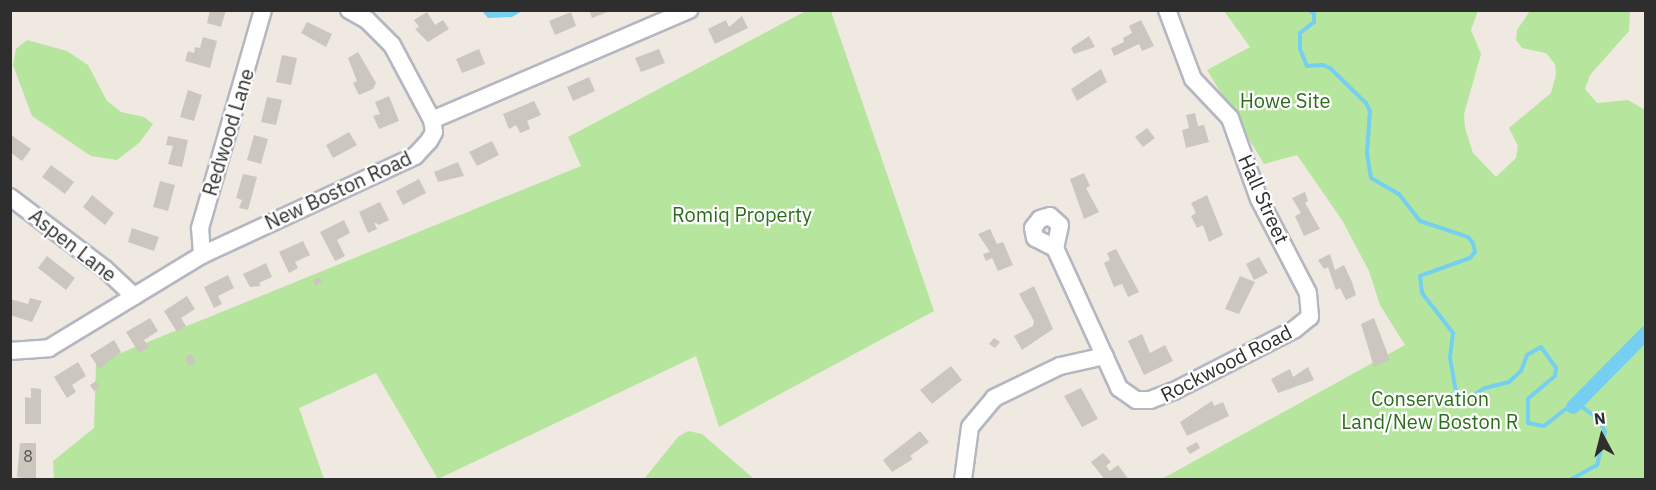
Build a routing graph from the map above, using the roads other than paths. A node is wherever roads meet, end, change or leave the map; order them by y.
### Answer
1 (263, 10) edge
2 (349, 10) edge
3 (688, 10) edge
4 (1167, 10) edge
5 (432, 120) junction
6 (10, 197) edge
7 (1055, 248) dead end
8 (202, 255) junction
9 (134, 296) junction
10 (1300, 326) joint
11 (10, 351) edge
12 (1105, 357) junction
13 (963, 480) edge

1 - 8 street, Redwood Lane
2 - 5 street
3 - 5 street
4 - 10 street, Hall Street
5 - 8 street, New Boston Road
6 - 9 street, Aspen Lane
7 - 12 street, Rockwood Road
8 - 9 street, New Boston Road
9 - 11 street, New Boston Road
10 - 12 street, Rockwood Road
12 - 13 street

